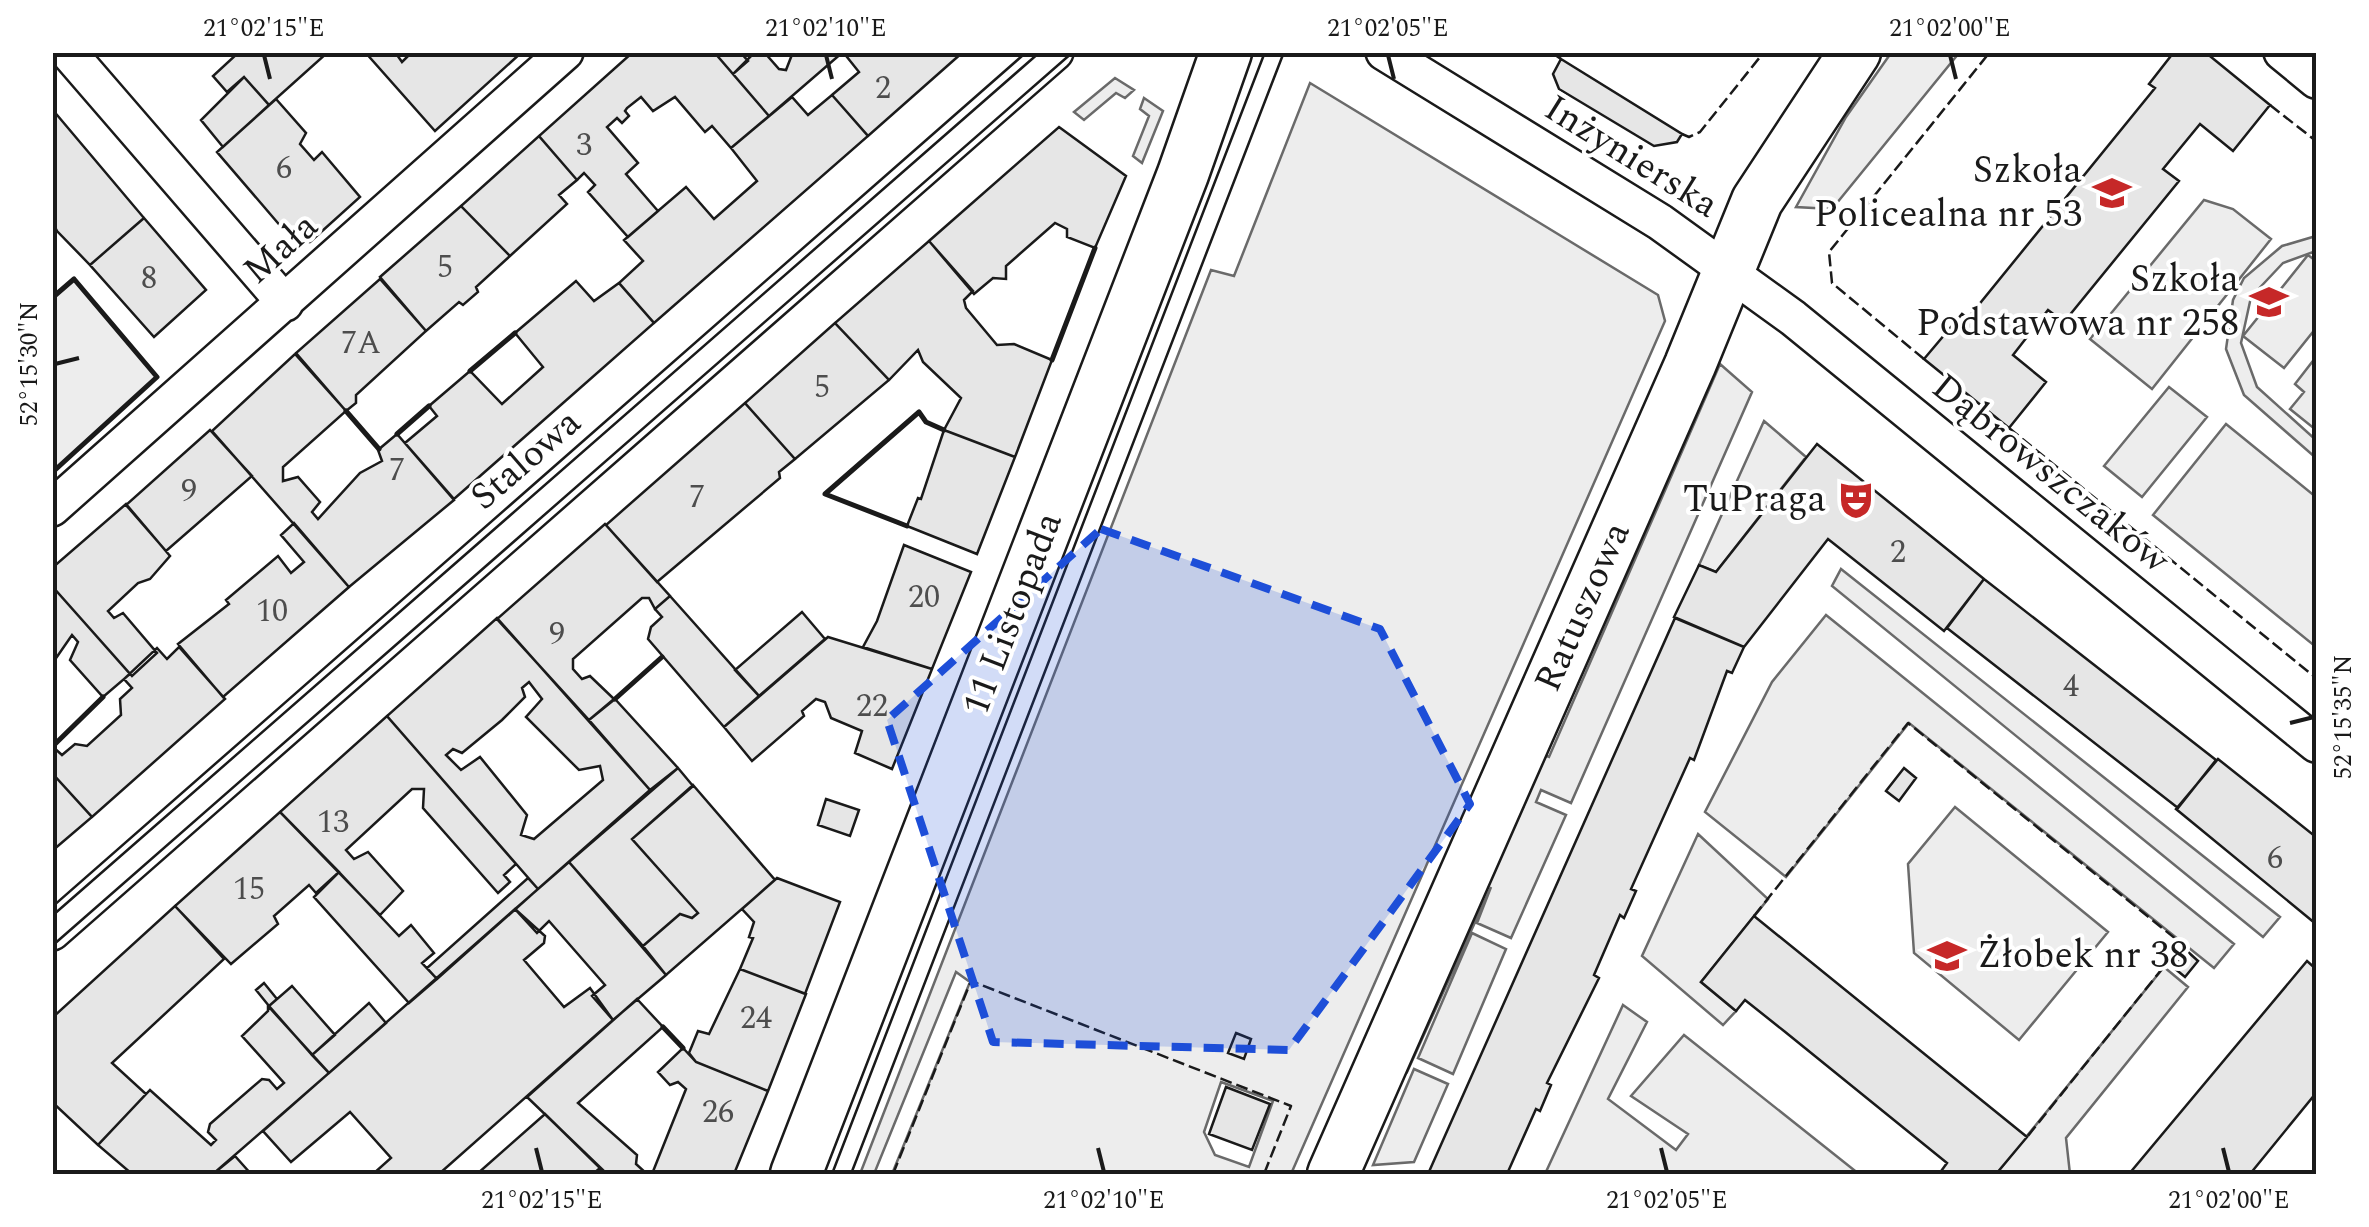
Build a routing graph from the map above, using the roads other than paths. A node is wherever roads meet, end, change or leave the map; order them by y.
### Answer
1 (68, 52) edge
2 (565, 52) edge
3 (1055, 52) edge
4 (1226, 52) edge
5 (1384, 52) edge
6 (1855, 52) edge
7 (2282, 52) edge
8 (2316, 80) edge
9 (1728, 271) junction
10 (285, 302) junction
11 (52, 508) edge
12 (2316, 744) edge
13 (52, 932) edge
14 (796, 1174) edge
15 (1333, 1174) edge

1 - 10 street
2 - 10 street, Mała
3 - 13 street, Stalowa
4 - 14 street, 11 Listopada
5 - 9 street, Inżynierska
6 - 9 street, Ratuszowa
7 - 8 street
9 - 12 street, Dąbrowszczaków
9 - 15 street, Ratuszowa
10 - 11 street, Mała

